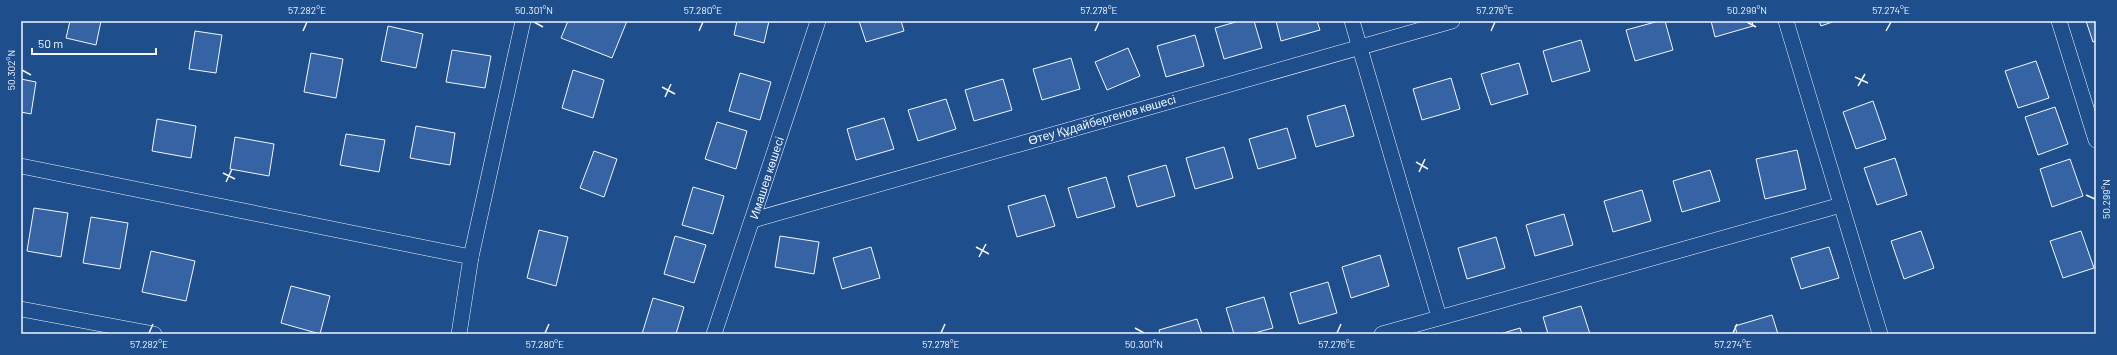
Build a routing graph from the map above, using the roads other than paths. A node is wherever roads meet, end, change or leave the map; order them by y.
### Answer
1 (523, 21) edge
2 (818, 21) edge
3 (1352, 21) edge
4 (1452, 21) edge
5 (1786, 21) edge
6 (2059, 21) edge
7 (1360, 47) junction
8 (2096, 138) edge
9 (21, 166) edge
10 (1841, 205) junction
11 (753, 220) junction
12 (471, 257) junction
13 (21, 309) edge
14 (1439, 317) junction
15 (154, 334) edge
16 (459, 334) edge
17 (714, 334) edge
18 (1382, 334) edge
19 (1880, 334) edge

1 - 12 street
2 - 11 street, Имашев көшесі
3 - 7 street
4 - 7 street, Өтеу Құдайбергенов көшесі
5 - 10 street
6 - 8 street
7 - 11 street, Өтеу Құдайбергенов көшесі
7 - 14 street
9 - 12 street
10 - 14 street
10 - 19 street
11 - 17 street, Имашев көшесі
12 - 16 street
13 - 15 street
14 - 18 street

